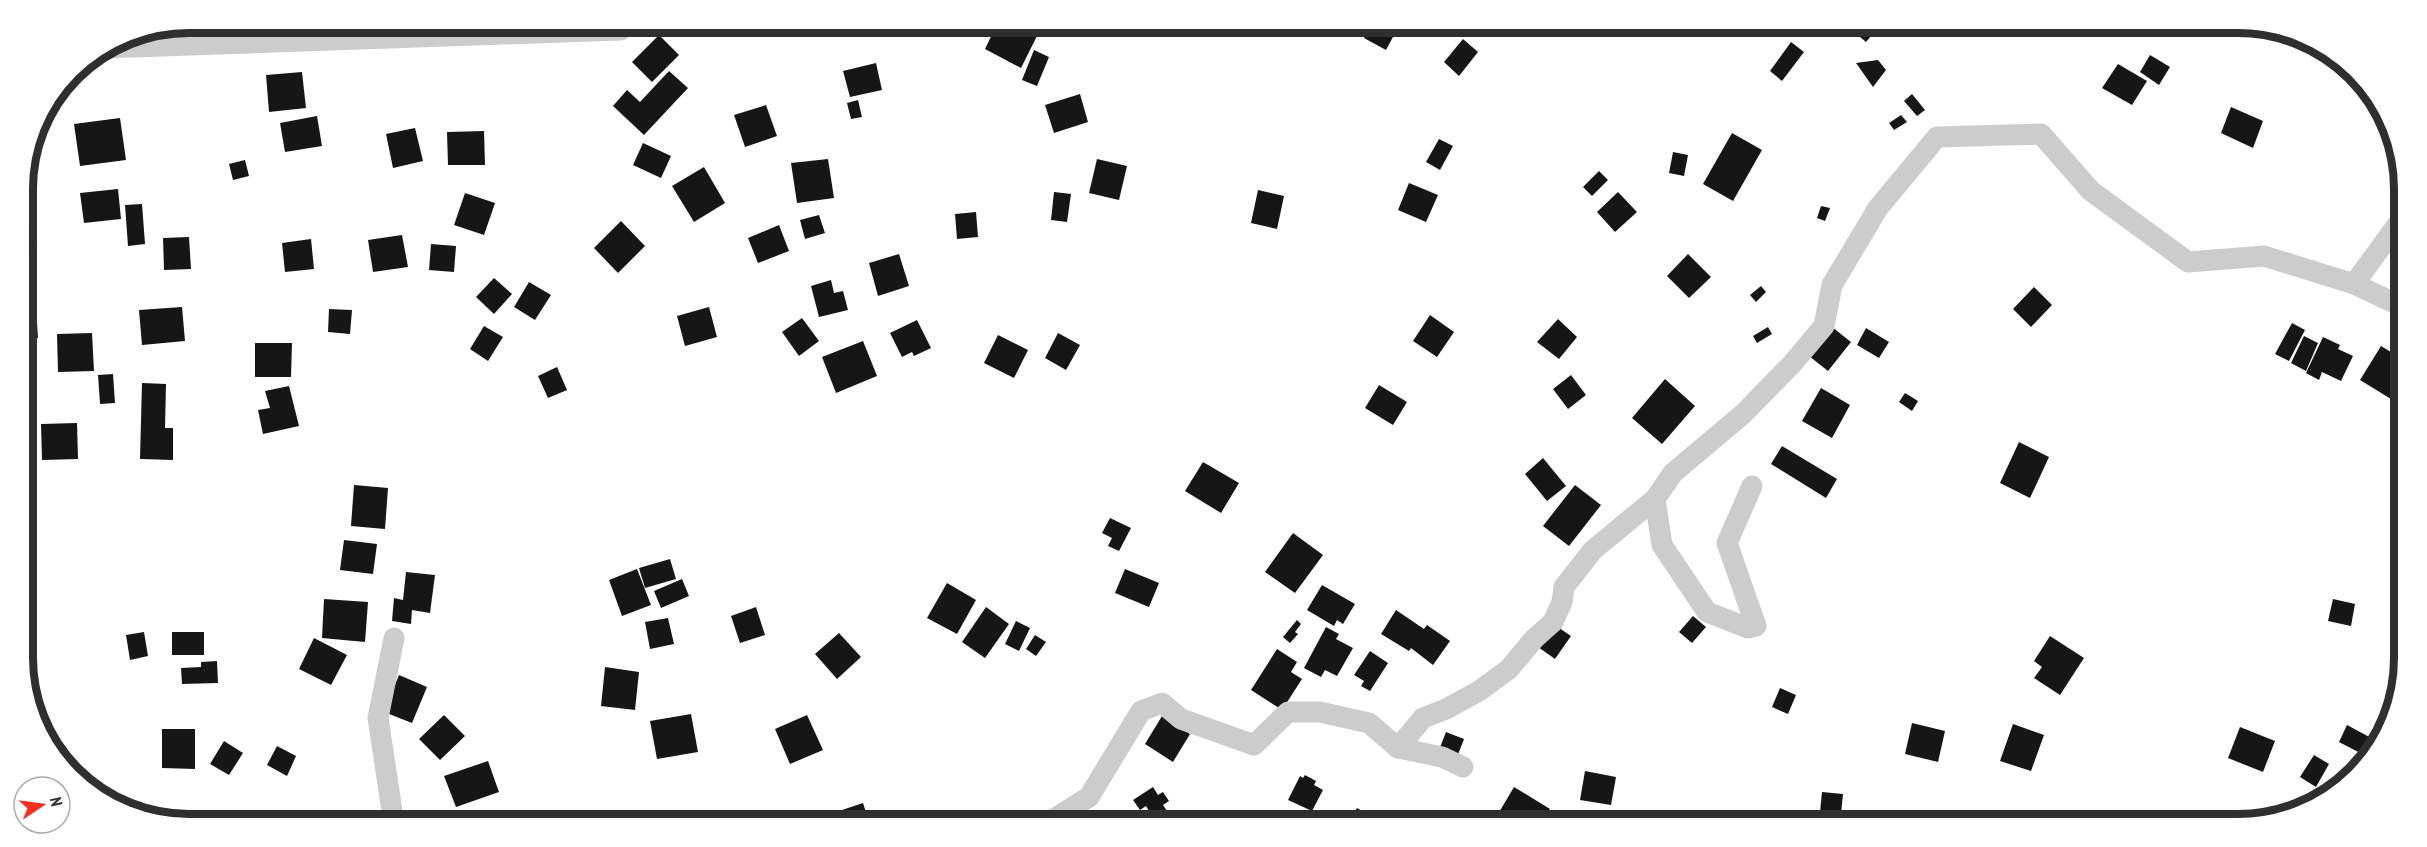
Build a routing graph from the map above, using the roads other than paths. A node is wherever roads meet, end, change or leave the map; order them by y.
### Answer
1 (535, 33) edge
2 (124, 47) edge
3 (2394, 229) edge
4 (2354, 284) junction
5 (2394, 303) edge
6 (1752, 486) dead end
7 (1655, 499) junction
8 (394, 638) dead end
9 (1398, 748) junction
10 (1463, 766) dead end
11 (392, 814) edge
12 (1062, 814) edge

1 - 2 street
3 - 4 street
4 - 5 street
4 - 7 street
6 - 7 street
7 - 9 street
8 - 11 street
9 - 10 street
9 - 12 street

